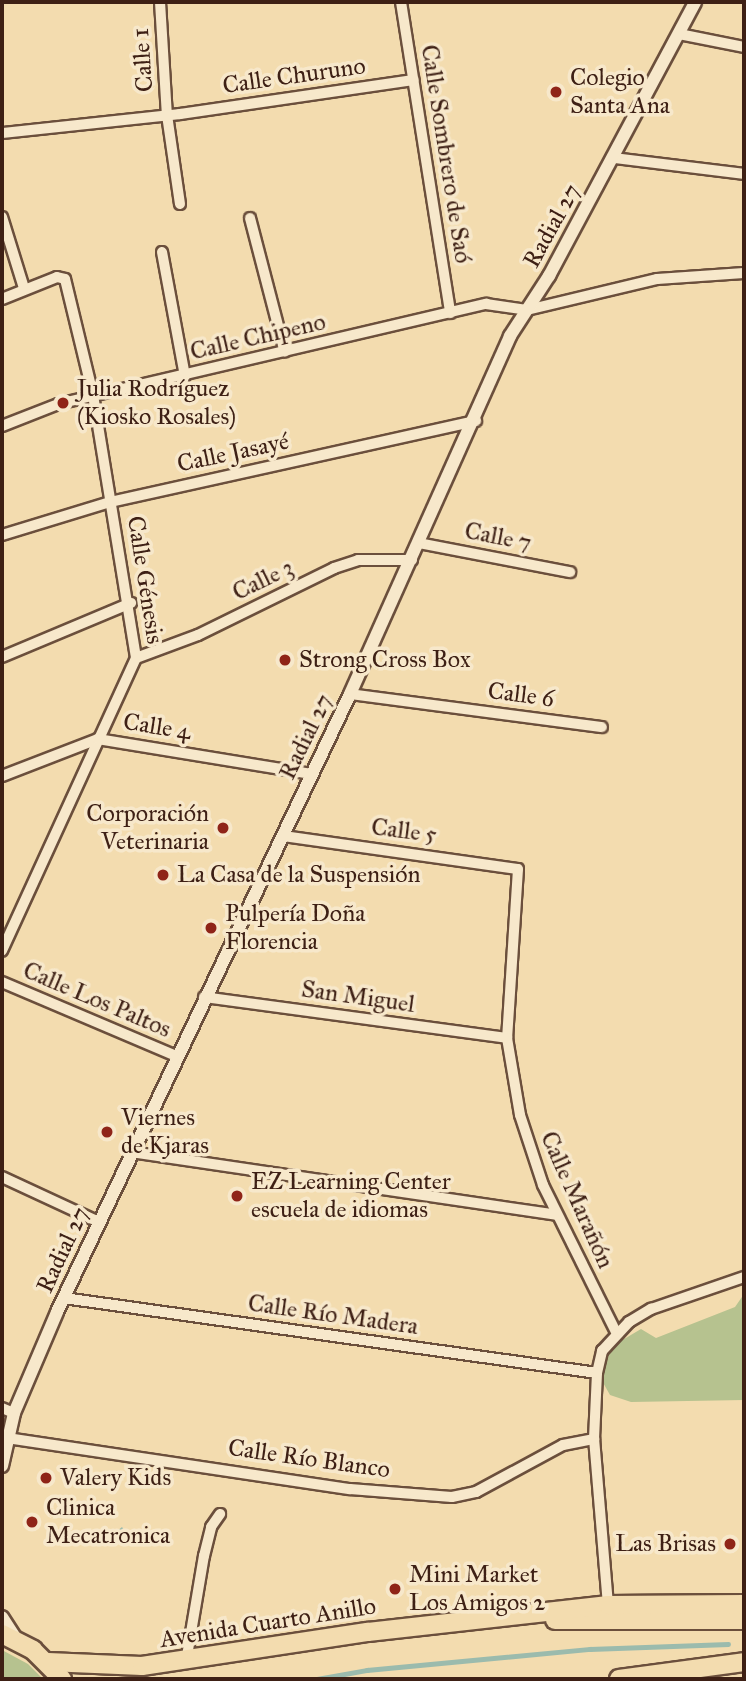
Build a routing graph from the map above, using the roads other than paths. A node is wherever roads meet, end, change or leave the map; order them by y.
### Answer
1 (160, 2) edge
2 (401, 2) edge
3 (695, 2) edge
4 (679, 34) junction
5 (744, 47) edge
6 (414, 80) junction
7 (167, 115) junction
8 (2, 133) edge
9 (614, 158) junction
10 (744, 174) edge
11 (180, 204) dead end
12 (2, 217) edge
13 (250, 218) dead end
14 (162, 252) dead end
15 (744, 274) edge
16 (24, 288) junction
17 (2, 299) edge
18 (527, 310) junction
19 (450, 313) junction
20 (285, 352) junction
21 (185, 376) junction
22 (93, 396) junction
23 (476, 421) junction
24 (2, 426) edge
25 (110, 502) junction
26 (2, 535) edge
27 (419, 543) junction
28 (412, 560) junction
29 (570, 572) dead end
30 (131, 603) junction
31 (2, 657) edge
32 (136, 658) junction
33 (350, 694) junction
34 (602, 727) dead end
35 (98, 739) junction
36 (311, 774) junction
37 (2, 776) edge
38 (283, 836) junction
39 (518, 869) joint
40 (2, 951) edge
41 (2, 982) edge
42 (204, 997) junction
43 (507, 1038) junction
44 (176, 1056) junction
45 (131, 1152) junction
46 (2, 1177) edge
47 (556, 1214) junction
48 (99, 1222) junction
49 (744, 1277) edge
50 (64, 1298) junction
51 (616, 1332) junction
52 (597, 1373) junction
53 (8, 1410) edge
54 (7, 1438) junction
55 (594, 1440) junction
56 (2, 1466) edge
57 (220, 1514) dead end
58 (744, 1604) edge
59 (608, 1605) junction
60 (2, 1617) edge
61 (496, 1618) junction
62 (744, 1620) edge
63 (9, 1637) edge
64 (48, 1662) junction
65 (186, 1662) junction
66 (744, 1662) edge
67 (628, 1677) edge
68 (62, 1679) edge

1 - 7 street, Calle 1
2 - 6 street, Calle Sombrero de Saó
3 - 4 street, Radial 27
4 - 5 street
4 - 9 street, Radial 27
6 - 7 street, Calle Churuno
6 - 19 street, Calle Sombrero de Saó
7 - 8 street, Calle Churuno
7 - 11 street, Calle 1
9 - 10 street
9 - 18 street, Radial 27
12 - 16 street
13 - 20 street
14 - 21 street
15 - 18 street
16 - 17 street
16 - 22 street, Calle Génesis
18 - 19 street, Calle Chipeno
18 - 23 street, Radial 27
19 - 20 street, Calle Chipeno
20 - 21 street, Calle Chipeno
21 - 22 street, Calle Chipeno
22 - 24 street, Calle Chipeno
22 - 25 street, Calle Génesis
23 - 25 street, Calle Jasayé
23 - 27 street, Radial 27
25 - 26 street, Calle Jasayé
25 - 30 street, Calle Génesis
27 - 28 street, Radial 27
27 - 29 street, Calle 7
28 - 32 street, Calle 3
28 - 33 street, Radial 27
30 - 31 street
30 - 32 street, Calle Génesis
32 - 35 street, Calle Génesis
33 - 34 street, Calle 6
33 - 36 street, Radial 27
35 - 36 street, Calle 4
35 - 37 street, Calle 4
35 - 40 street, Calle Génesis
36 - 38 street, Radial 27
38 - 39 street, Calle 5
38 - 42 street, Radial 27
39 - 43 street, Calle Marañón
41 - 44 street, Calle Los Paltos
42 - 43 street, San Miguel
42 - 44 street, Radial 27
43 - 47 street, Calle Marañón
44 - 45 street, Radial 27
45 - 47 street
45 - 48 street, Radial 27
46 - 48 street
47 - 51 street, Calle Marañón
48 - 50 street, Radial 27
49 - 51 street
50 - 52 street, Calle Río Madera
50 - 53 street, Radial 27
51 - 52 street
52 - 55 street
53 - 54 street, Radial 27
54 - 55 street, Calle Río Blanco
54 - 56 street, Radial 27
55 - 59 street
57 - 65 street
58 - 59 highway, Avenida Cuarto Anillo
59 - 61 highway, Avenida Cuarto Anillo
60 - 63 street
61 - 62 highway, Avenida Cuarto Anillo
61 - 65 highway, Avenida Cuarto Anillo
63 - 64 highway
64 - 65 highway, Avenida Cuarto Anillo
64 - 68 highway
66 - 67 highway

